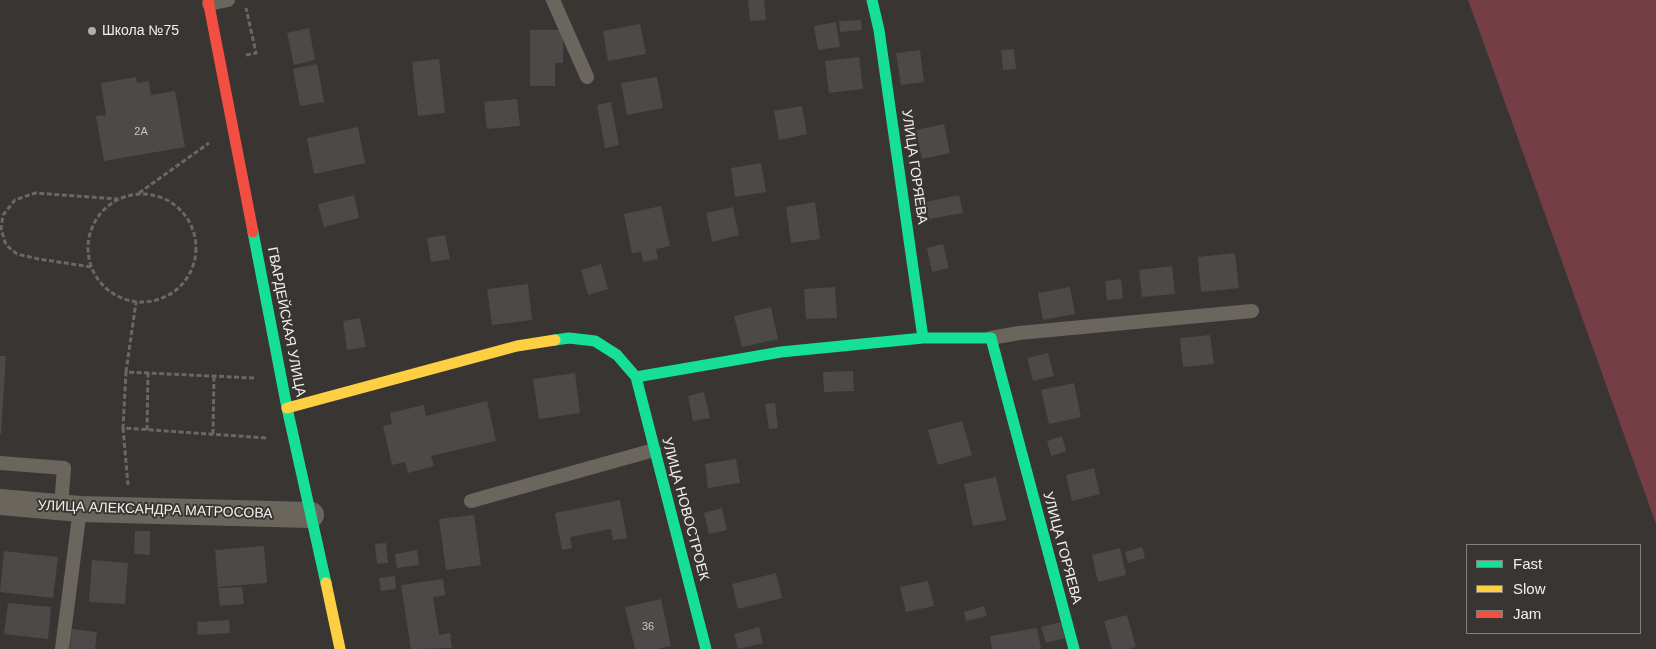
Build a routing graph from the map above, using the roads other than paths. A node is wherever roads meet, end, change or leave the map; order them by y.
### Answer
1 (228, 0) edge
2 (553, 0) edge
3 (872, 0) edge
4 (208, 2) edge
5 (587, 77) dead end
6 (1252, 311) dead end
7 (923, 338) junction
8 (991, 338) junction
9 (636, 377) junction
10 (288, 408) junction
11 (654, 450) junction
12 (0, 463) edge
13 (471, 501) dead end
14 (0, 502) edge
15 (70, 508) junction
16 (311, 515) junction
17 (62, 649) edge
18 (340, 649) edge
19 (706, 649) edge
20 (1074, 649) edge

1 - 4 lane
2 - 5 lane
3 - 7 street, УЛИЦА ГОРЯЕВА
4 - 10 street, ГВАРДЕЙСКАЯ УЛИЦА
6 - 8 lane
7 - 8 street
7 - 9 street
8 - 20 street, УЛИЦА ГОРЯЕВА
9 - 10 street
9 - 11 street, УЛИЦА НОВОСТРОЕК
10 - 16 street, ГВАРДЕЙСКАЯ УЛИЦА
11 - 13 lane
11 - 19 street, УЛИЦА НОВОСТРОЕК
12 - 15 lane
14 - 15 street, УЛИЦА АЛЕКСАНДРА МАТРОСОВА
15 - 16 street, УЛИЦА АЛЕКСАНДРА МАТРОСОВА
15 - 17 lane
16 - 18 street, ГВАРДЕЙСКАЯ УЛИЦА

